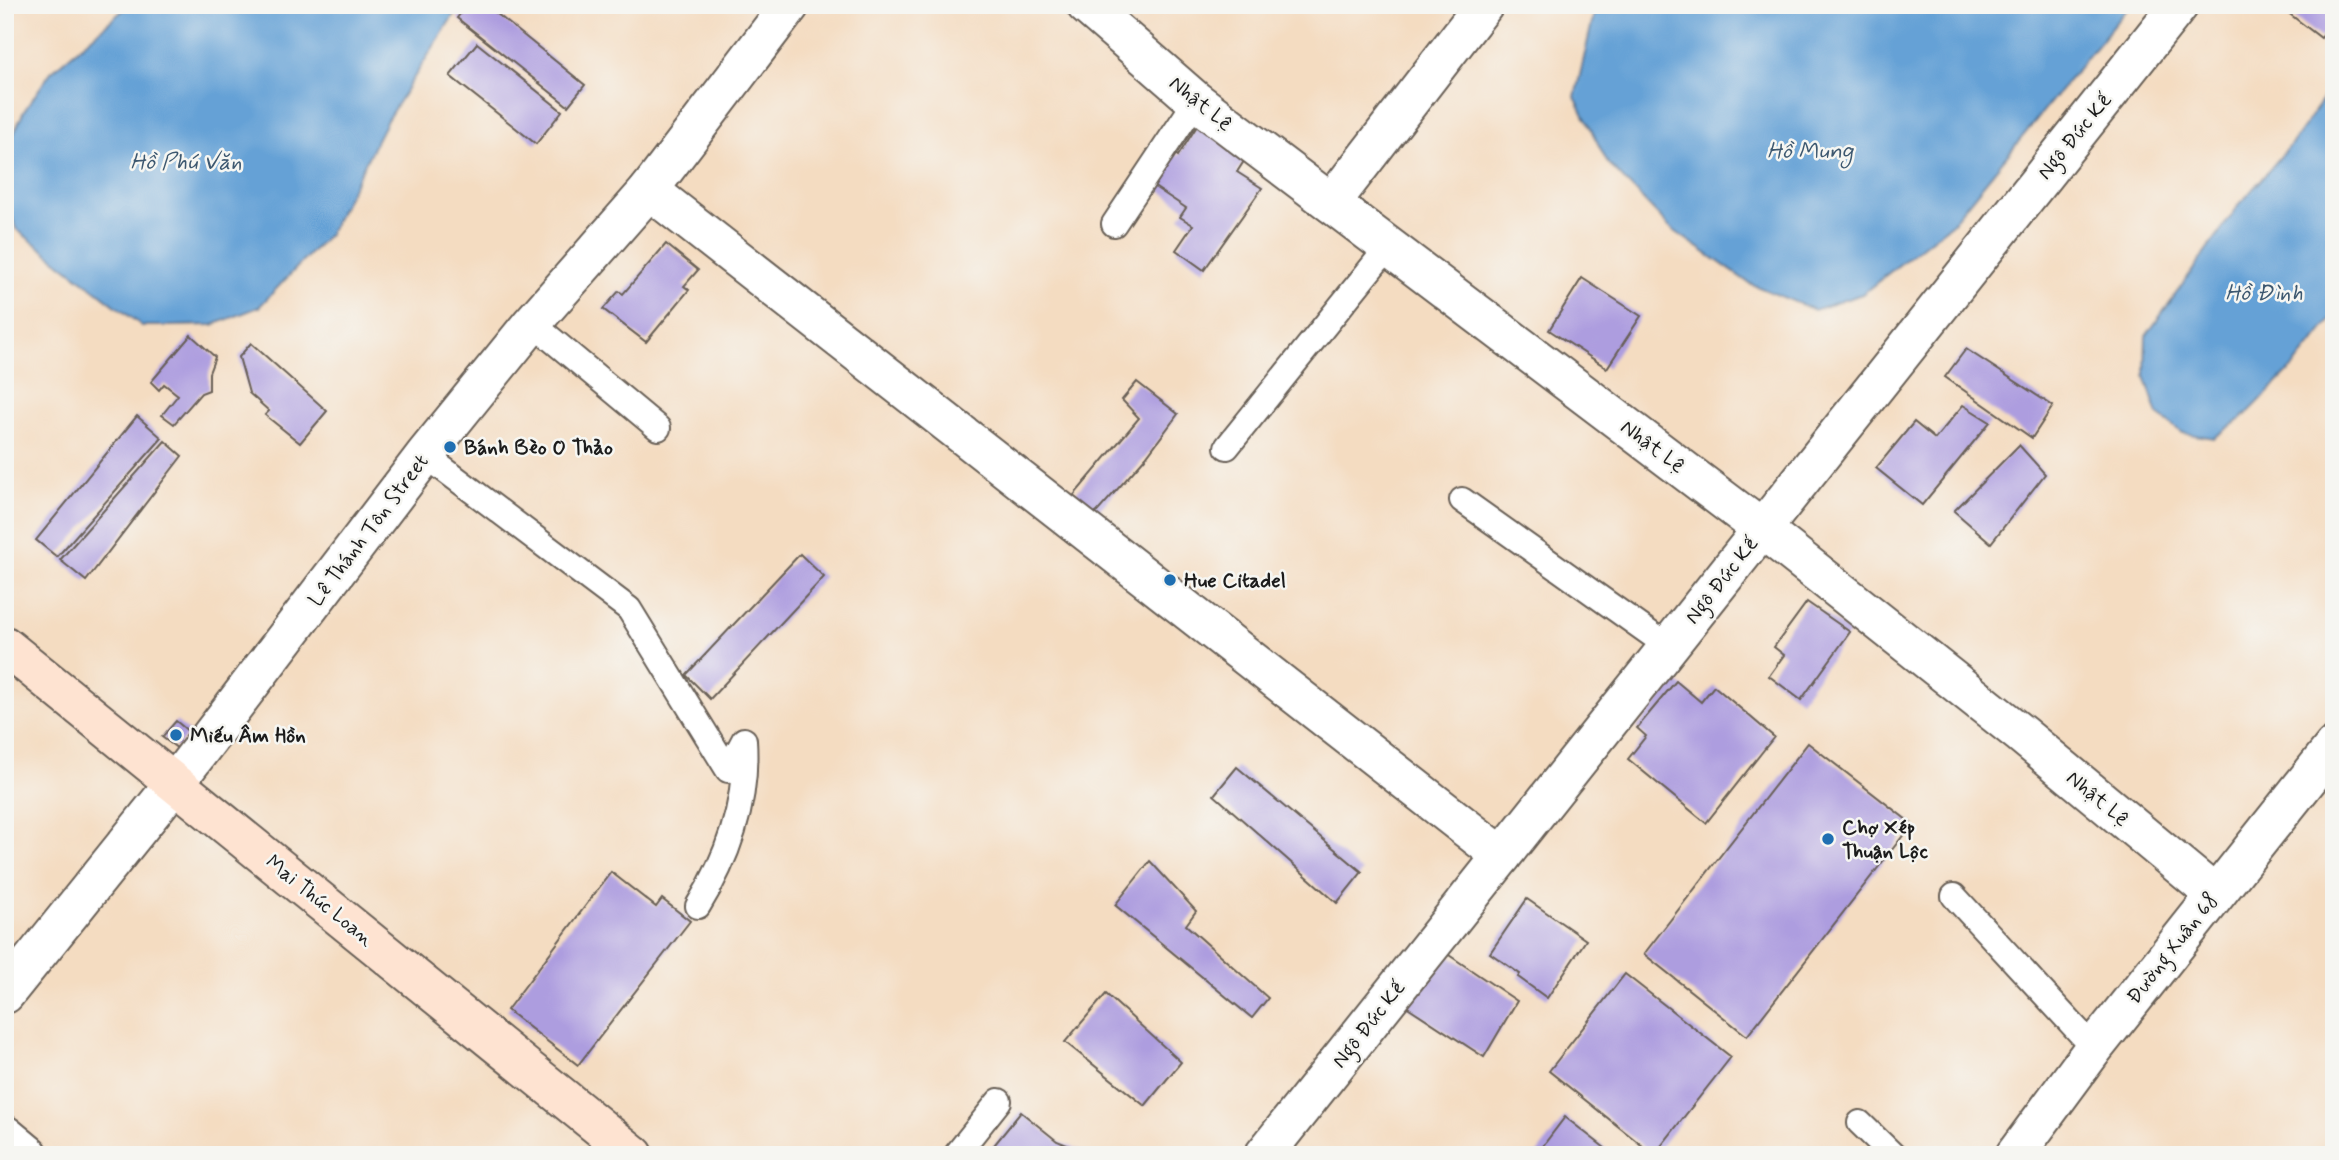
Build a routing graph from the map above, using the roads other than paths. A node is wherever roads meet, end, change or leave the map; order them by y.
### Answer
1 (790, 5) edge
2 (1086, 5) edge
3 (1484, 5) edge
4 (2179, 5) edge
5 (1196, 101) junction
6 (649, 190) junction
7 (1331, 203) junction
8 (1114, 224) dead end
9 (1389, 246) junction
10 (532, 323) junction
11 (658, 428) dead end
12 (1227, 447) dead end
13 (425, 455) junction
14 (1462, 500) dead end
15 (1762, 529) junction
16 (5, 646) edge
17 (1669, 647) junction
18 (2334, 746) edge
19 (174, 783) junction
20 (1502, 856) junction
21 (2214, 894) junction
22 (1954, 896) dead end
23 (698, 906) dead end
24 (5, 994) edge
25 (2094, 1048) junction
26 (999, 1101) dead end
27 (1860, 1122) dead end
28 (5, 1135) edge
29 (29, 1155) edge
30 (634, 1155) edge
31 (956, 1155) edge
32 (1264, 1155) edge
33 (1893, 1155) edge
34 (2015, 1155) edge

1 - 6 street, Lê Thánh Tôn Street
2 - 5 street, Nhật Lệ
3 - 7 street
4 - 15 street, Ngô Đức Kế
5 - 7 street, Nhật Lệ
5 - 8 lane
6 - 10 street, Lê Thánh Tôn Street
6 - 20 street
7 - 9 street, Nhật Lệ
9 - 12 lane
9 - 15 street, Nhật Lệ
10 - 11 lane
10 - 13 street, Lê Thánh Tôn Street
13 - 19 street, Lê Thánh Tôn Street
13 - 23 lane
14 - 17 lane
15 - 17 street, Ngô Đức Kế
15 - 21 street, Nhật Lệ
16 - 19 street, Mai Thúc Loan
17 - 20 street, Ngô Đức Kế
18 - 21 street, Đường Xuân 68
19 - 24 street, Lê Thánh Tôn Street
19 - 30 street, Mai Thúc Loan
20 - 32 street, Ngô Đức Kế
21 - 25 street, Đường Xuân 68
22 - 25 lane
25 - 34 street, Đường Xuân 68
26 - 31 lane
27 - 33 lane
28 - 29 street

